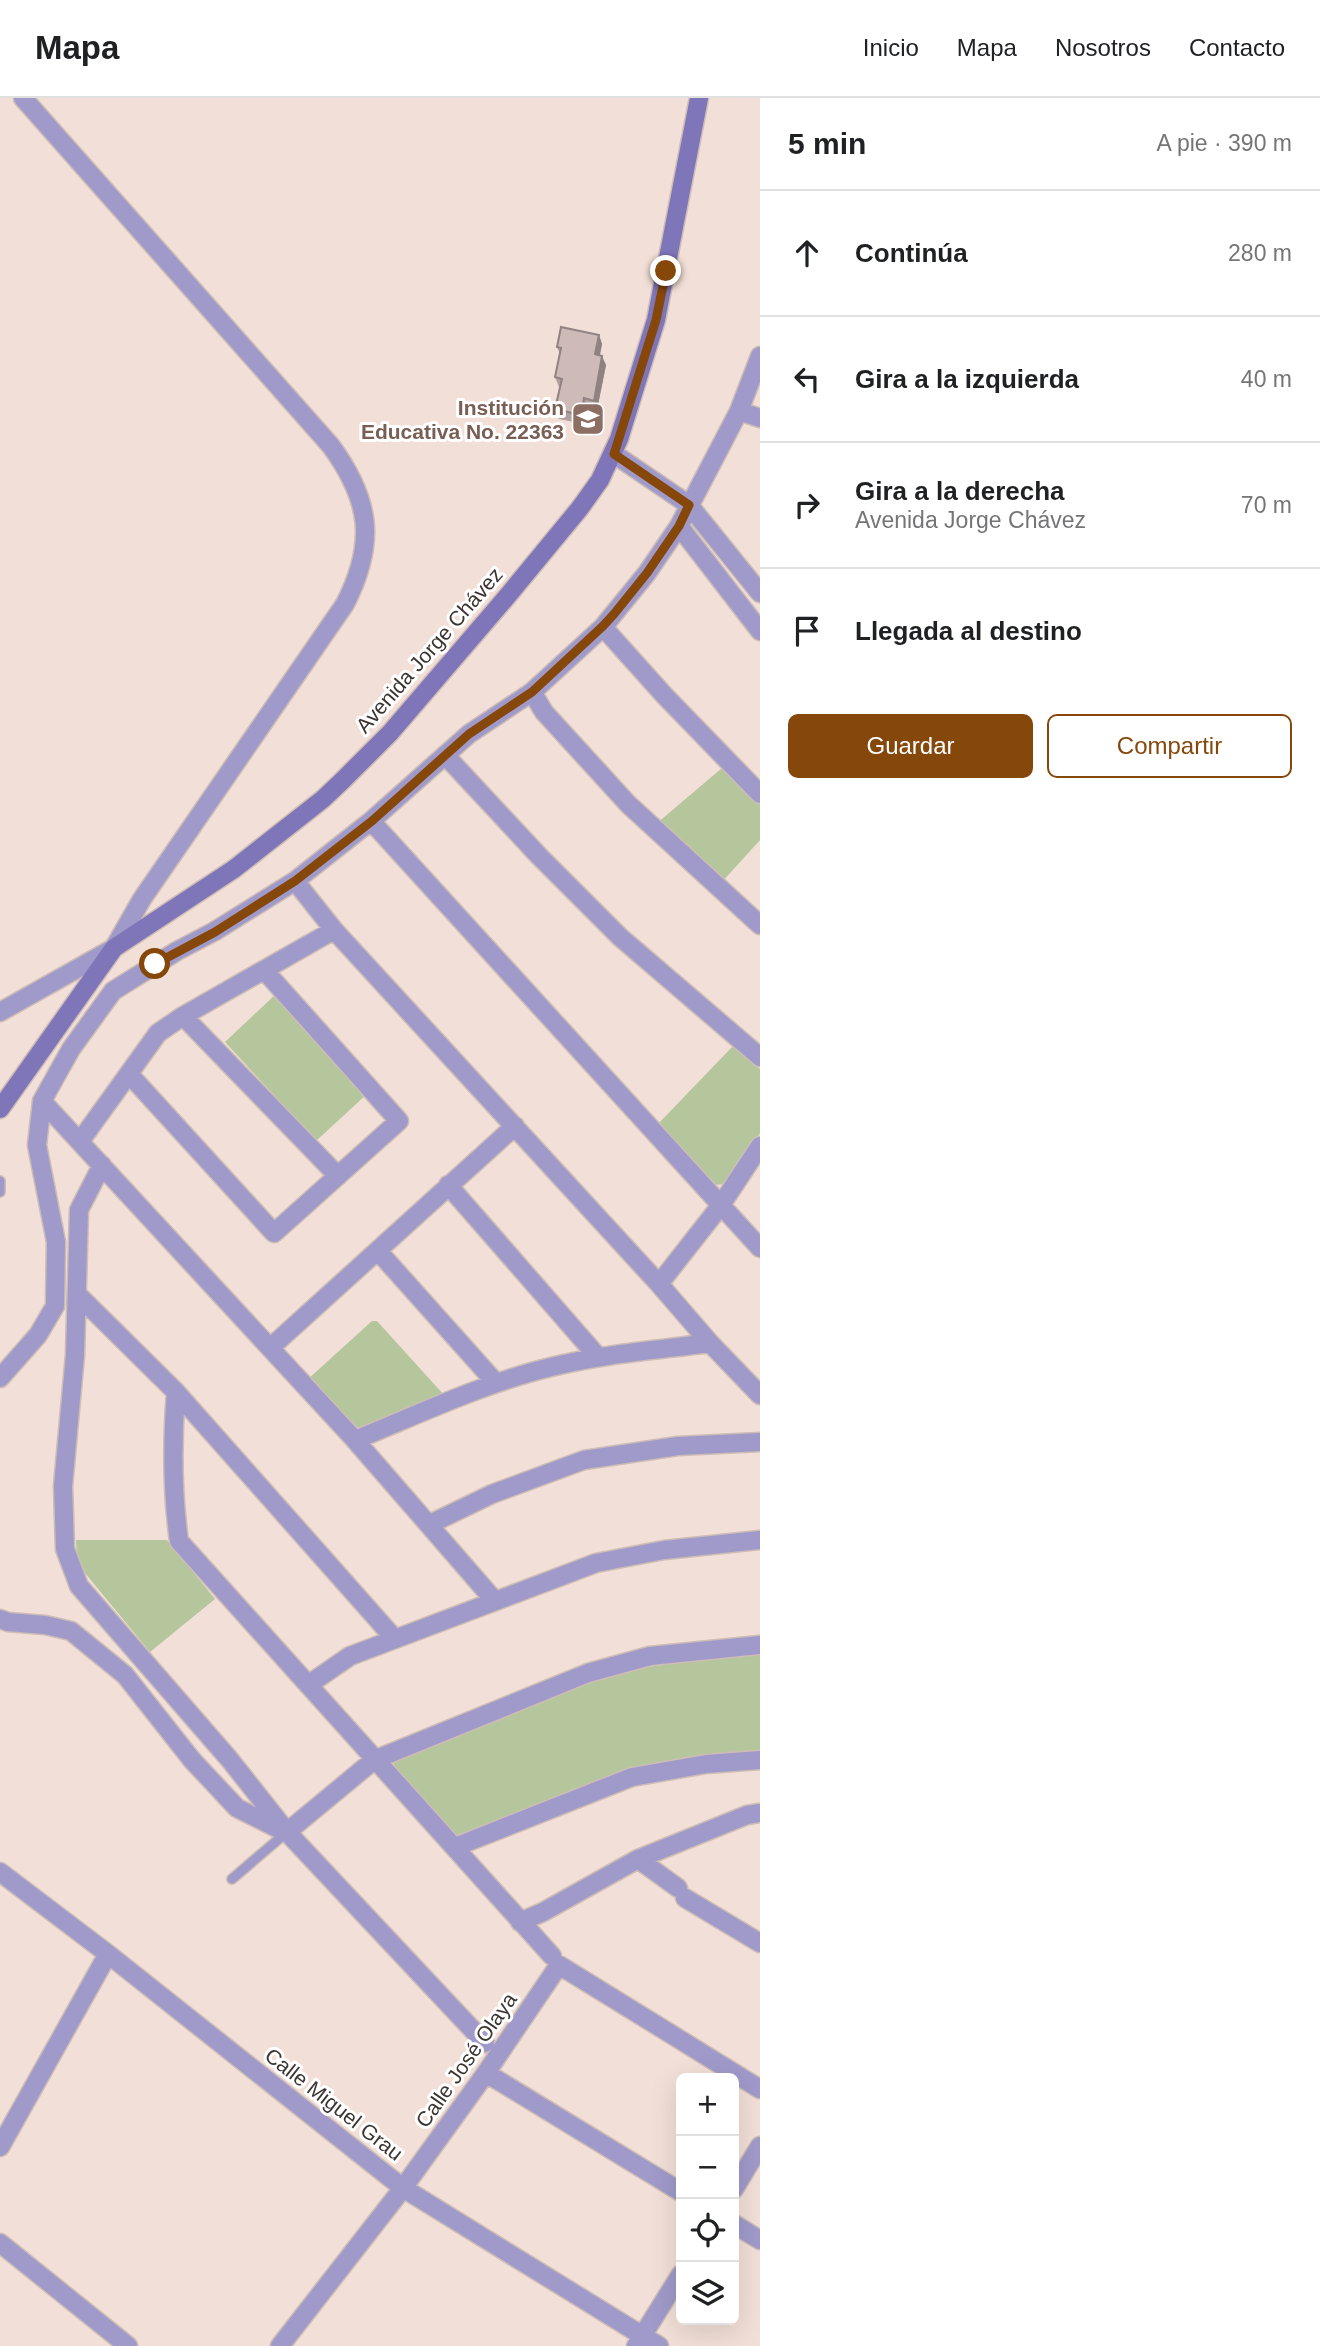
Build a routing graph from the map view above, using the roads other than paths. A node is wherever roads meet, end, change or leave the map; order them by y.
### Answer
1 (23, 98) edge
2 (699, 98) edge
3 (760, 356) edge
4 (738, 411) junction
5 (760, 418) edge
6 (614, 454) junction
7 (689, 505) junction
8 (679, 526) junction
9 (760, 593) edge
10 (603, 626) junction
11 (760, 631) edge
12 (532, 692) junction
13 (445, 755) junction
14 (760, 794) edge
15 (372, 821) junction
16 (295, 881) junction
17 (760, 925) edge
18 (334, 930) junction
19 (114, 948) junction
20 (264, 970) junction
21 (0, 1012) edge
22 (183, 1016) junction
23 (760, 1057) edge
24 (129, 1074) junction
25 (42, 1101) junction
26 (0, 1109) edge
27 (515, 1126) junction
28 (81, 1140) junction
29 (760, 1146) edge
30 (102, 1164) junction
31 (338, 1176) junction
32 (0, 1181) edge
33 (448, 1185) junction
34 (0, 1192) edge
35 (721, 1205) junction
36 (760, 1248) edge
37 (378, 1251) junction
38 (659, 1284) junction
39 (77, 1294) junction
40 (710, 1343) junction
41 (270, 1348) junction
42 (598, 1357) junction
43 (0, 1378) edge
44 (496, 1383) junction
45 (176, 1392) junction
46 (760, 1395) edge
47 (206, 1426) junction
48 (173, 1434) junction
49 (355, 1440) junction
50 (760, 1442) edge
51 (430, 1524) junction
52 (760, 1540) edge
53 (494, 1600) junction
54 (0, 1619) edge
55 (394, 1638) junction
56 (760, 1644) edge
57 (307, 1685) junction
58 (374, 1760) junction
59 (760, 1760) edge
60 (760, 1813) edge
61 (287, 1832) junction
62 (455, 1847) junction
63 (638, 1859) junction
64 (0, 1871) edge
65 (232, 1879) dead end
66 (520, 1922) junction
67 (760, 1942) edge
68 (108, 1954) junction
69 (555, 1960) junction
70 (485, 2043) dead end
71 (486, 2073) junction
72 (760, 2089) edge
73 (760, 2146) edge
74 (0, 2147) edge
75 (739, 2181) edge
76 (403, 2188) junction
77 (676, 2189) edge
78 (739, 2227) edge
79 (760, 2239) edge
80 (0, 2243) edge
81 (676, 2282) edge
82 (639, 2341) edge
83 (128, 2346) edge
84 (280, 2346) edge
85 (659, 2346) edge

1 - 19 street
2 - 6 main road, Avenida Jorge Chávez
3 - 4 street
4 - 5 street
4 - 7 street
6 - 7 street
6 - 19 main road, Avenida Jorge Chávez
7 - 8 street
7 - 9 street
8 - 10 street
8 - 11 street
10 - 12 street
10 - 14 street
12 - 13 street
12 - 17 street
13 - 15 street
13 - 23 street
15 - 16 street
15 - 35 street
16 - 18 street
16 - 25 street
18 - 20 street
18 - 27 street
19 - 21 street
19 - 26 main road, Avenida Jorge Chávez
20 - 22 street
20 - 31 street
22 - 24 street
22 - 31 street
24 - 28 street
24 - 31 street
25 - 28 street
25 - 43 street
27 - 33 street
27 - 38 street
28 - 30 street
29 - 35 street
30 - 39 street
30 - 41 street
32 - 34 lane
33 - 37 street
33 - 42 street
35 - 36 street
35 - 38 street
37 - 41 street
37 - 44 street
38 - 40 street
39 - 45 street
39 - 61 street
40 - 42 street
40 - 46 street
41 - 49 street
42 - 44 street
44 - 49 street
45 - 47 street
45 - 48 street
47 - 48 street
47 - 55 street
48 - 57 street
49 - 51 street
50 - 51 street
51 - 53 street
52 - 53 street
53 - 55 street
54 - 61 street
55 - 57 street
56 - 58 street
57 - 58 street
58 - 61 street
58 - 62 street
59 - 62 street
60 - 63 street
61 - 65 lane
61 - 70 street
62 - 66 street
63 - 66 street
63 - 67 street
64 - 68 street, Calle Miguel Grau
66 - 69 street
68 - 74 street
68 - 76 street, Calle Miguel Grau
69 - 71 street, Calle José Olaya
69 - 72 street
71 - 76 street, Calle José Olaya
71 - 77 street
73 - 75 street
76 - 82 street, Calle Miguel Grau
76 - 84 street, Calle José Olaya
78 - 79 street
80 - 83 street
81 - 82 street
82 - 85 street, Calle Miguel Grau

